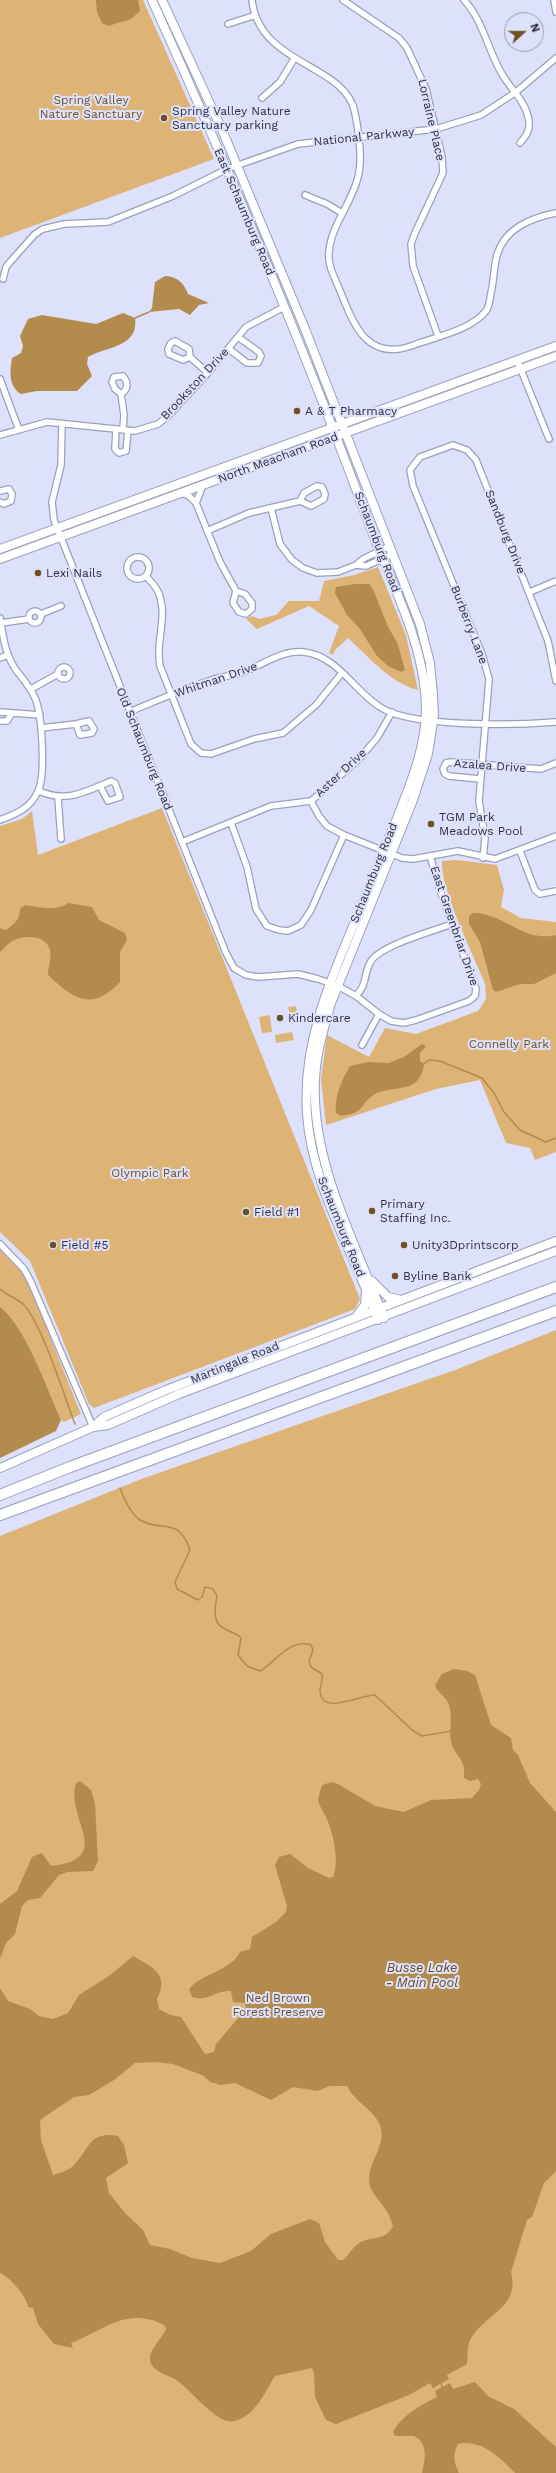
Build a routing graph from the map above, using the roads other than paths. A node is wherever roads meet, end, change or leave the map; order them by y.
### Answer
1 (152, 0) edge
2 (162, 0) edge
3 (252, 0) edge
4 (343, 0) edge
5 (464, 0) edge
6 (554, 0) edge
7 (556, 12) edge
8 (253, 16) junction
9 (228, 24) dead end
10 (556, 58) edge
11 (294, 59) junction
12 (516, 92) junction
13 (262, 98) dead end
14 (436, 129) junction
15 (358, 138) junction
16 (520, 143) dead end
17 (237, 165) junction
18 (226, 169) junction
19 (305, 195) dead end
20 (556, 212) edge
21 (342, 213) junction
22 (2, 279) dead end
23 (284, 307) junction
24 (438, 336) junction
25 (238, 337) junction
26 (556, 346) edge
27 (229, 349) junction
28 (556, 356) edge
29 (190, 357) dead end
30 (517, 360) junction
31 (521, 369) junction
32 (208, 373) junction
33 (0, 379) edge
34 (121, 394) dead end
35 (62, 424) junction
36 (341, 424) junction
37 (332, 427) junction
38 (116, 429) junction
39 (19, 430) junction
40 (126, 430) junction
41 (345, 434) junction
42 (0, 435) edge
43 (336, 437) junction
44 (549, 439) dead end
45 (410, 470) joint
46 (204, 485) junction
47 (0, 491) edge
48 (181, 493) junction
49 (300, 501) junction
50 (0, 502) edge
51 (196, 503) junction
52 (271, 508) junction
53 (58, 528) junction
54 (207, 531) junction
55 (62, 537) junction
56 (0, 549) edge
57 (392, 550) junction
58 (381, 555) junction
59 (0, 559) edge
60 (146, 576) junction
61 (556, 581) edge
62 (236, 591) dead end
63 (530, 592) junction
64 (61, 606) dead end
65 (41, 614) junction
66 (29, 619) junction
67 (0, 620) edge
68 (8, 655) junction
69 (0, 658) edge
70 (342, 673) junction
71 (58, 674) dead end
72 (556, 681) edge
73 (31, 688) junction
74 (172, 695) junction
75 (0, 712) edge
76 (129, 712) junction
77 (392, 712) junction
78 (12, 713) junction
79 (40, 715) junction
80 (0, 721) edge
81 (429, 721) junction
82 (556, 722) edge
83 (485, 723) junction
84 (76, 724) dead end
85 (41, 728) junction
86 (556, 762) edge
87 (481, 764) junction
88 (480, 779) junction
89 (100, 786) dead end
90 (39, 791) junction
91 (58, 798) junction
92 (311, 801) junction
93 (0, 820) edge
94 (231, 823) junction
95 (344, 835) junction
96 (556, 836) edge
97 (61, 839) dead end
98 (182, 842) junction
99 (520, 851) junction
100 (388, 852) junction
101 (430, 856) junction
102 (483, 858) junction
103 (556, 891) edge
104 (452, 924) junction
105 (329, 983) junction
106 (338, 986) junction
107 (356, 996) junction
108 (379, 1014) junction
109 (362, 1045) dead end
110 (556, 1241) edge
111 (0, 1244) edge
112 (556, 1252) edge
113 (368, 1277) junction
114 (556, 1287) edge
115 (366, 1288) junction
116 (402, 1300) junction
117 (378, 1309) junction
118 (556, 1311) edge
119 (355, 1317) junction
120 (381, 1319) junction
121 (93, 1427) junction
122 (0, 1468) edge
123 (0, 1496) edge
124 (0, 1515) edge

1 - 18 street, East Schaumburg Road
2 - 17 street, East Schaumburg Road
3 - 8 street
4 - 14 street, Lorraine Place
5 - 12 street
6 - 7 street
8 - 9 street
8 - 11 street
10 - 12 street, National Parkway
11 - 13 street
11 - 15 street
12 - 14 street, National Parkway
12 - 16 street
14 - 15 street, National Parkway
14 - 24 street, Lorraine Place
15 - 17 street, National Parkway
15 - 21 street
17 - 18 street, National Parkway
17 - 36 street, East Schaumburg Road
18 - 22 street, National Parkway
18 - 23 street, East Schaumburg Road
19 - 21 street
20 - 24 street
21 - 24 street
23 - 25 street, Brookston Drive
23 - 37 street, East Schaumburg Road
25 - 27 street, Brookston Drive
25 - 27 street
26 - 30 street, North Meacham Road
27 - 32 street, Brookston Drive
28 - 31 street, North Meacham Road
29 - 32 street
30 - 31 street
30 - 36 street, North Meacham Road
31 - 41 street, North Meacham Road
31 - 44 street
32 - 40 street, Brookston Drive
33 - 39 street
34 - 40 street
35 - 38 street, Brookston Drive
35 - 39 street, Brookston Drive
35 - 53 street, Old Schaumburg Road
36 - 37 street, North Meacham Road
36 - 41 street, Schaumburg Road
37 - 43 street, Schaumburg Road
37 - 53 street, North Meacham Road
38 - 40 street, Brookston Drive
38 - 40 street
39 - 42 street, Brookston Drive
41 - 43 street, North Meacham Road
41 - 57 street, Schaumburg Road
43 - 46 street, North Meacham Road
43 - 58 street, Schaumburg Road
45 - 63 street, Sandburg Drive
45 - 83 street, Burberry Lane
46 - 48 street, North Meacham Road
46 - 51 street
47 - 50 street
48 - 51 street
48 - 55 street, North Meacham Road
49 - 49 street
49 - 52 street
51 - 54 street
52 - 54 street
52 - 58 street
53 - 55 street, Old Schaumburg Road
53 - 56 street, North Meacham Road
54 - 62 street
55 - 59 street, North Meacham Road
55 - 76 street, Old Schaumburg Road
57 - 58 street
57 - 81 street, Schaumburg Road
58 - 81 street, Schaumburg Road
60 - 60 street
60 - 74 street
61 - 63 street
63 - 72 street, Sandburg Drive
64 - 65 street
65 - 66 street
65 - 66 street
66 - 67 street
67 - 68 street
68 - 69 street
68 - 73 street
70 - 74 street, Whitman Drive
70 - 74 street
70 - 77 street, Whitman Drive
71 - 73 street
73 - 79 street
74 - 76 street, Whitman Drive
75 - 78 street
76 - 98 street, Old Schaumburg Road
77 - 81 street, Whitman Drive
77 - 92 street, Aster Drive
78 - 79 street
78 - 80 street
79 - 85 street
81 - 83 street, Whitman Drive
81 - 100 street, Schaumburg Road
82 - 83 street, Whitman Drive
83 - 87 street, Burberry Lane
84 - 85 street
85 - 90 street
86 - 87 street, Azalea Drive
87 - 88 street, Burberry Lane
87 - 88 street, Azalea Drive
88 - 102 street, Burberry Lane
89 - 91 street
90 - 91 street
90 - 93 street
91 - 97 street
92 - 94 street, Aster Drive
92 - 95 street
94 - 95 street
94 - 98 street, Aster Drive
95 - 100 street
96 - 99 street
98 - 105 street, Old Schaumburg Road
99 - 102 street
99 - 103 street
100 - 101 street
100 - 105 street, Schaumburg Road
100 - 106 street, Schaumburg Road
101 - 102 street
101 - 104 street, East Greenbriar Drive
104 - 107 street
104 - 108 street, East Greenbriar Drive
105 - 106 street
105 - 115 street, Schaumburg Road
106 - 107 street
106 - 113 street, Schaumburg Road
107 - 108 street
108 - 109 street
110 - 116 street, Martingale Road
111 - 121 street
112 - 120 street, Martingale Road
113 - 116 street
113 - 117 street, Schaumburg Road
114 - 123 highway
115 - 117 street, Schaumburg Road
115 - 119 street
116 - 117 street, Martingale Road
117 - 119 street, Martingale Road
117 - 120 street, Schaumburg Road
118 - 124 highway
119 - 121 street, Martingale Road
120 - 121 street, Martingale Road
121 - 122 street, Martingale Road

